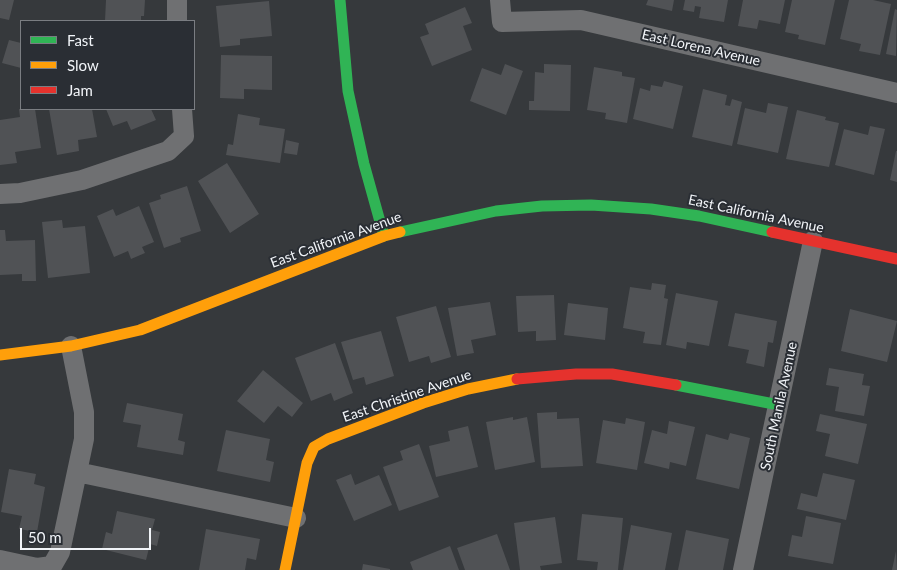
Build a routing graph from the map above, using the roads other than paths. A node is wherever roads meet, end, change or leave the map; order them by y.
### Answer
1 (177, 0) edge
2 (340, 0) edge
3 (500, 0) edge
4 (177, 20) edge
5 (897, 93) edge
6 (182, 110) edge
7 (0, 194) edge
8 (384, 236) junction
9 (813, 242) junction
10 (897, 259) edge
11 (71, 346) junction
12 (0, 355) edge
13 (779, 405) junction
14 (77, 472) junction
15 (296, 518) junction
16 (0, 560) edge
17 (285, 570) edge
18 (743, 570) edge

1 - 4 street
2 - 8 street
3 - 5 street, East Lorena Avenue
6 - 7 street
8 - 9 street, East California Avenue
8 - 11 street, East California Avenue
9 - 10 street, East California Avenue
9 - 13 street, South Manila Avenue
11 - 12 street, East California Avenue
11 - 14 street
13 - 15 street, East Christine Avenue
13 - 18 street, South Manila Avenue
14 - 15 street
14 - 16 street
15 - 17 street

